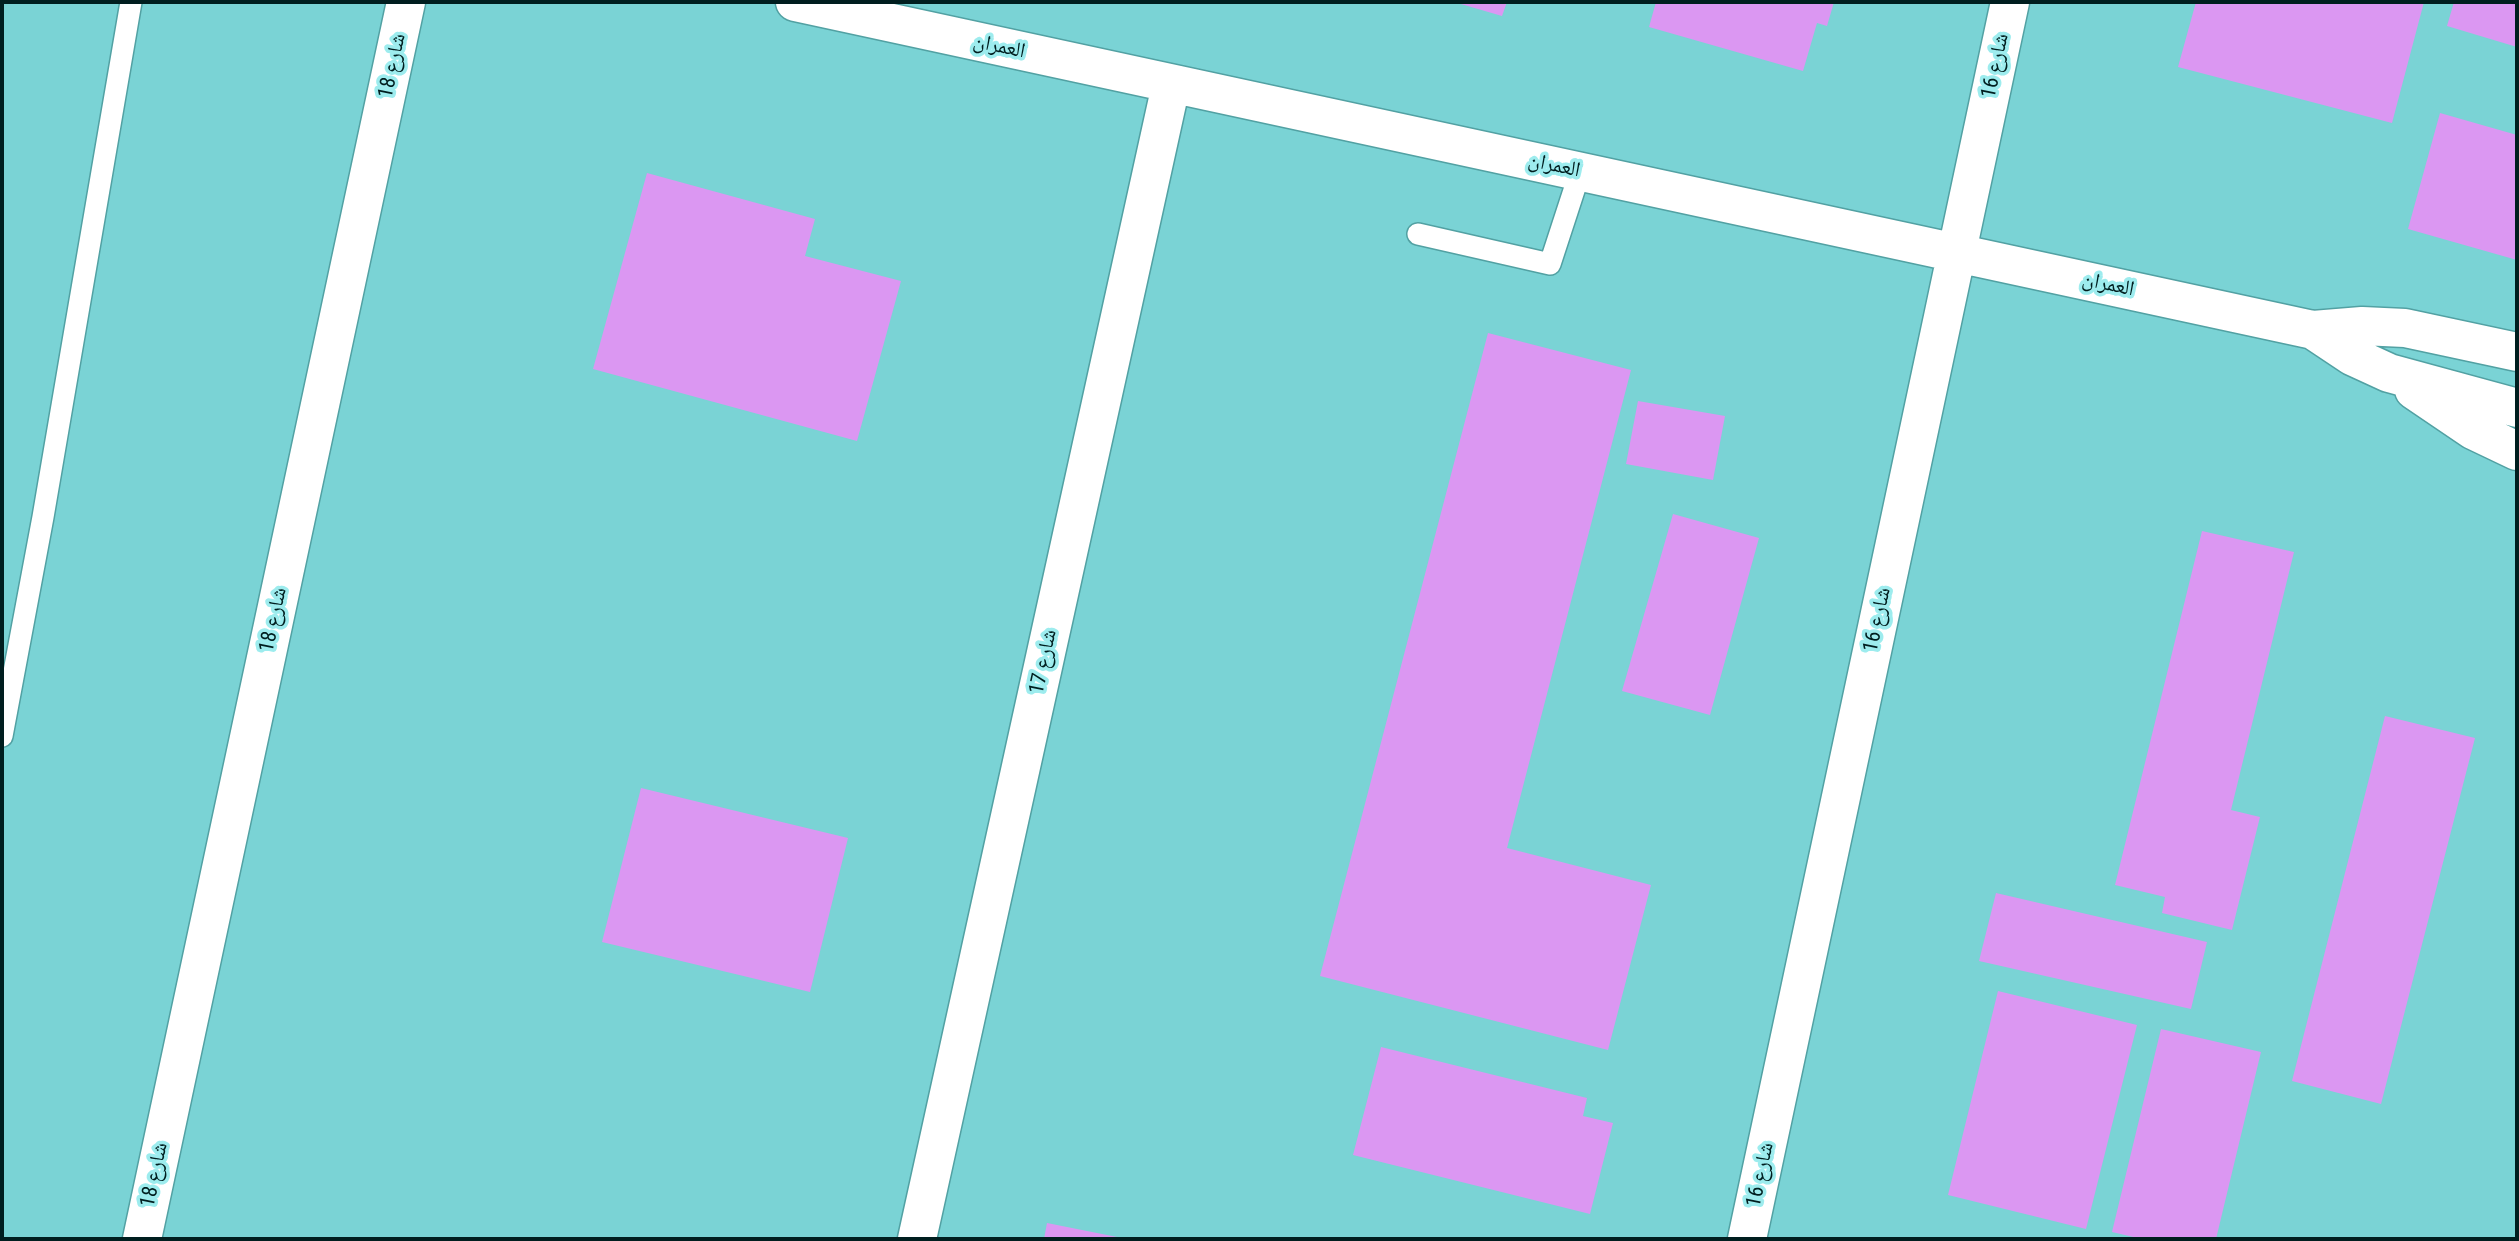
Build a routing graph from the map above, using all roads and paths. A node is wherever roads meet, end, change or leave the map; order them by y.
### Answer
1 (131, 2) edge
2 (407, 2) edge
3 (795, 2) edge
4 (2010, 2) edge
5 (1171, 85) junction
6 (1580, 172) junction
7 (1418, 234) dead end
8 (1955, 251) junction
9 (2517, 326) edge
10 (2405, 328) junction
11 (2313, 330) junction
12 (2517, 352) edge
13 (2389, 373) junction
14 (2517, 408) edge
15 (2517, 450) edge
16 (2, 736) edge
17 (142, 1239) edge
18 (917, 1239) edge
19 (1747, 1239) edge

1 - 16 lane
2 - 17 street, شارع 18
3 - 5 street, العمران
4 - 8 street, شارع 16
5 - 6 street, العمران
5 - 18 street, شارع 17
6 - 7 lane
6 - 8 street, العمران
8 - 11 street, العمران
8 - 19 street, شارع 16
9 - 10 street
10 - 11 street, العمران
10 - 12 street, العمران
11 - 13 street, العمران
13 - 14 street, العمران
13 - 15 street

